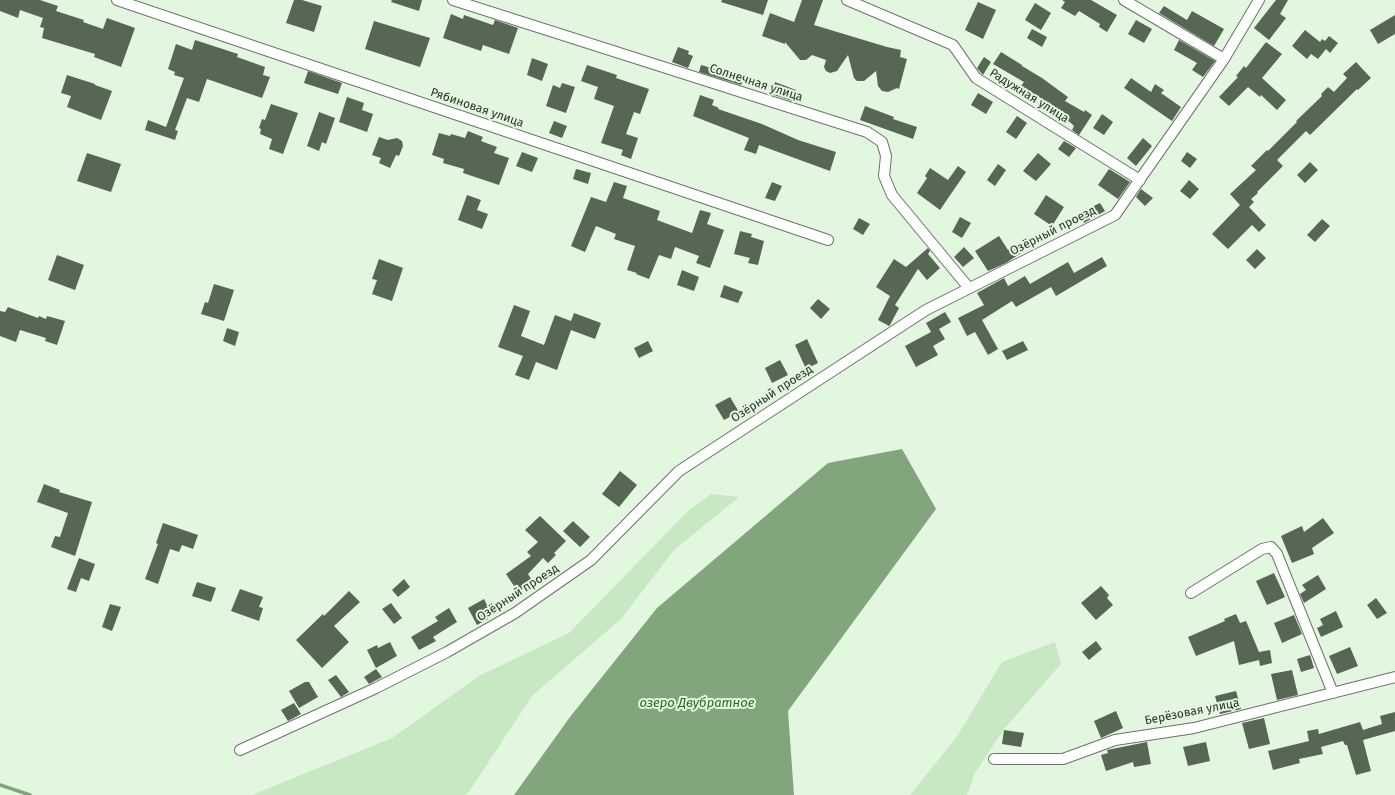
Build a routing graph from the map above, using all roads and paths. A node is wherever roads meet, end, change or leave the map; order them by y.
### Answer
1 (118, 0) edge
2 (453, 0) edge
3 (847, 0) edge
4 (1124, 0) edge
5 (1259, 0) edge
6 (1224, 59) junction
7 (1140, 180) junction
8 (828, 240) dead end
9 (968, 288) junction
10 (1191, 593) dead end
11 (1395, 677) edge
12 (1334, 693) junction
13 (240, 750) dead end
14 (994, 759) dead end

1 - 8 street, Рябиновая улица
2 - 9 street, Солнечная улица
3 - 7 street, Радужная улица
4 - 6 street
5 - 6 street, Озёрный проезд
6 - 7 street, Озёрный проезд
7 - 9 street, Озёрный проезд
9 - 13 street, Озёрный проезд
10 - 12 street
11 - 12 street, Берёзовая улица
12 - 14 street, Берёзовая улица

